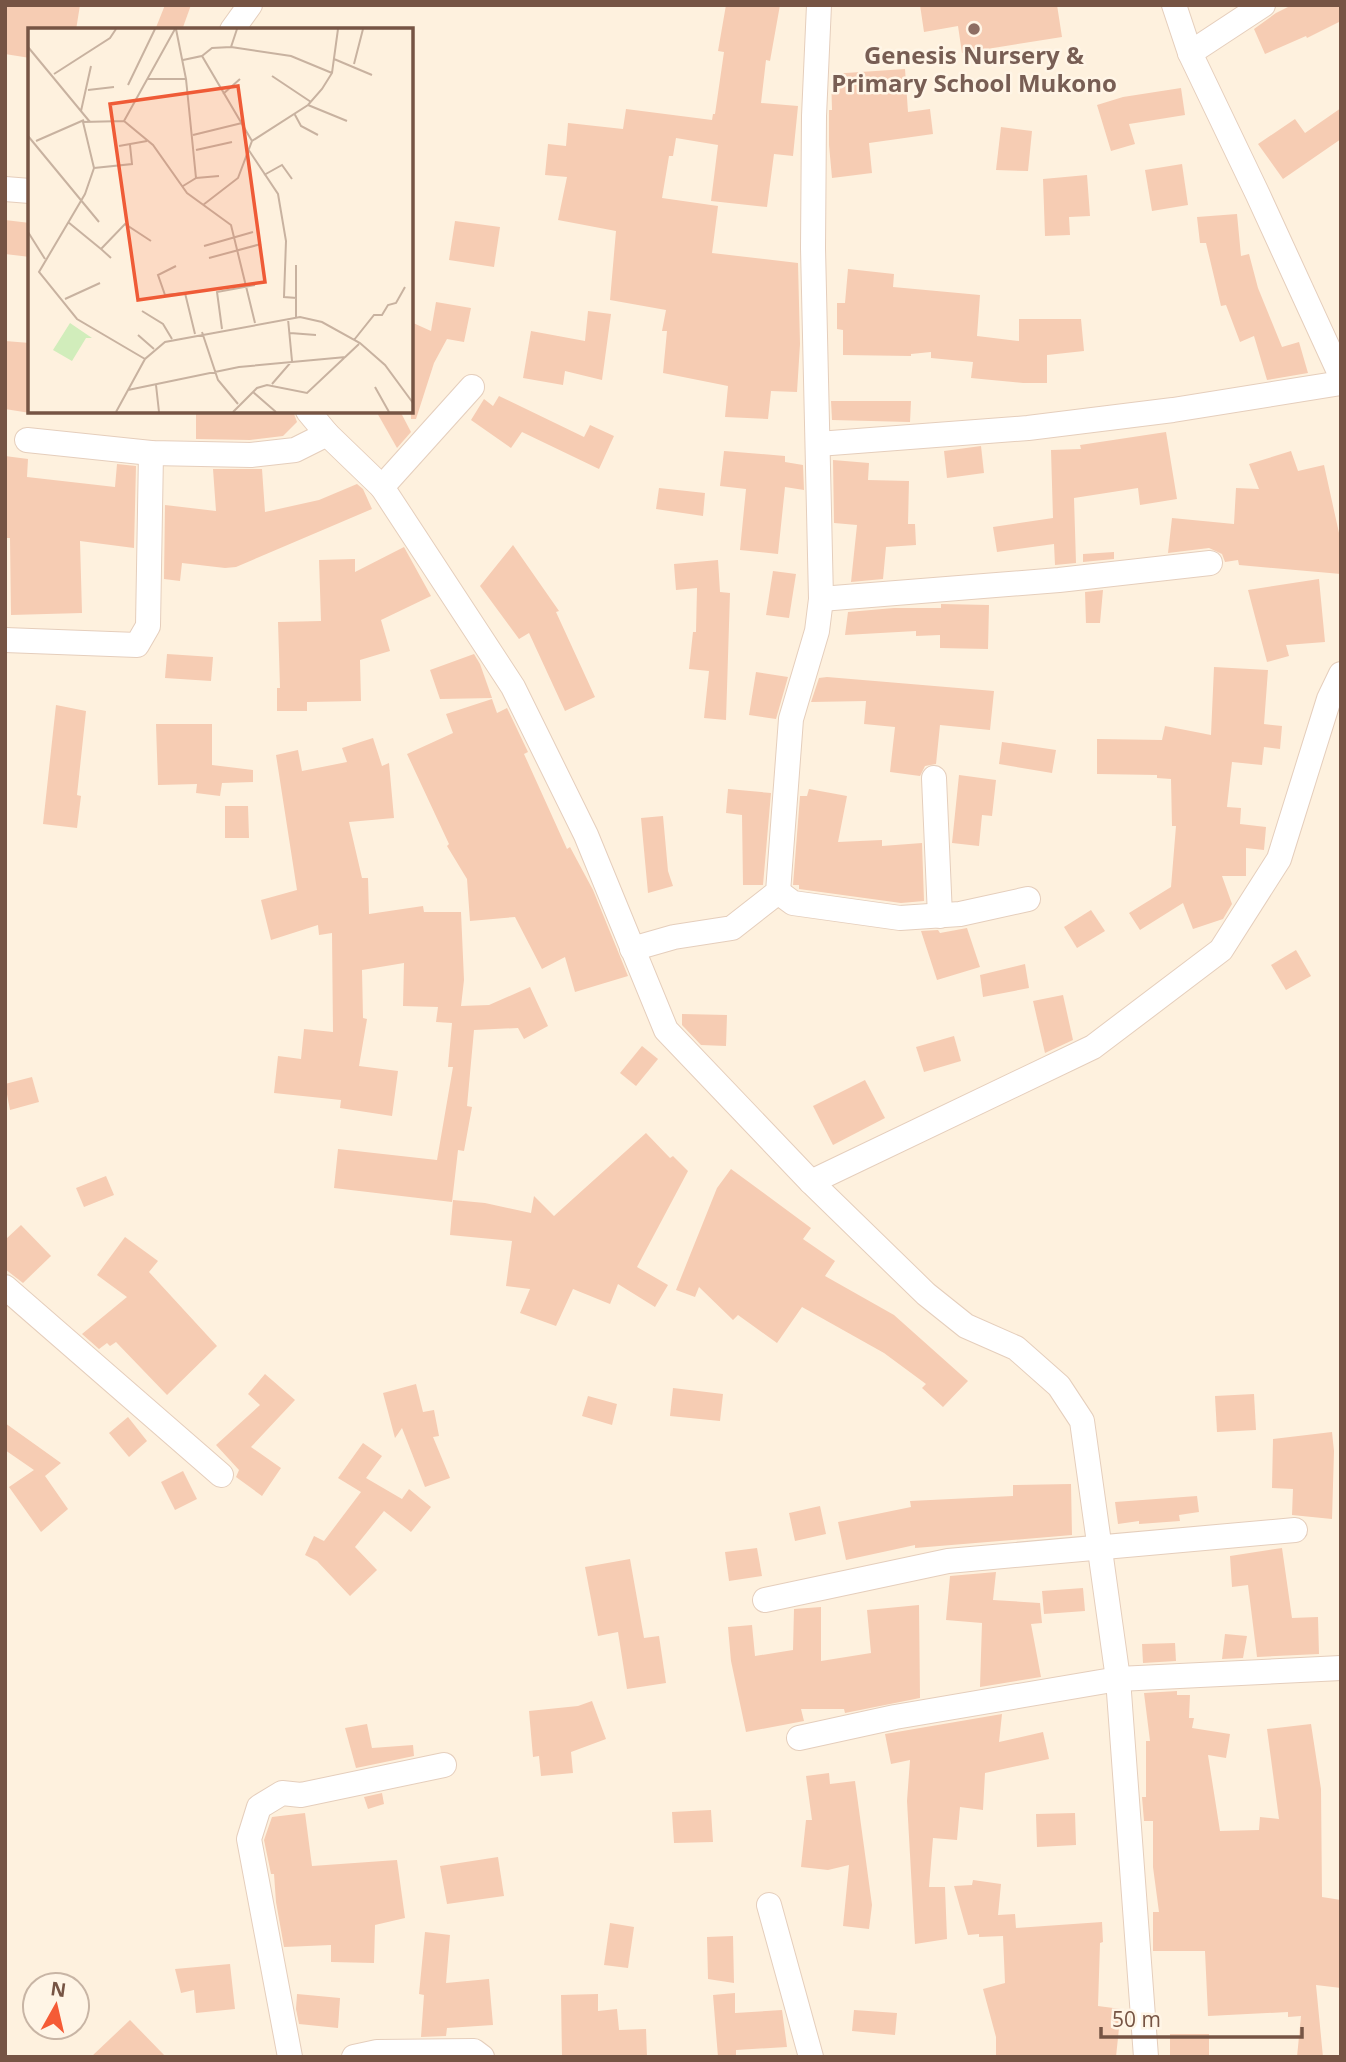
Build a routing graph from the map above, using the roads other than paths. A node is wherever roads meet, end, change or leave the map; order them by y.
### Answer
1 (250, 5) edge
2 (819, 5) edge
3 (1174, 5) edge
4 (1263, 5) edge
5 (233, 28) edge
6 (1190, 53) junction
7 (5, 189) edge
8 (28, 191) edge
9 (1341, 376) edge
10 (1341, 383) edge
11 (472, 387) dead end
12 (310, 413) edge
13 (327, 434) junction
14 (27, 440) dead end
15 (818, 444) junction
16 (150, 453) junction
17 (382, 487) junction
18 (1210, 564) dead end
19 (821, 599) junction
20 (5, 639) edge
21 (1341, 674) edge
22 (934, 778) dead end
23 (778, 892) junction
24 (1028, 899) dead end
25 (940, 916) junction
26 (632, 949) junction
27 (811, 1182) junction
28 (5, 1287) edge
29 (221, 1475) dead end
30 (1295, 1530) dead end
31 (1100, 1547) junction
32 (765, 1600) dead end
33 (1341, 1668) edge
34 (1118, 1679) junction
35 (799, 1738) dead end
36 (444, 1765) dead end
37 (769, 1905) dead end
38 (290, 2057) edge
39 (355, 2057) edge
40 (482, 2057) edge
41 (811, 2057) edge
42 (1146, 2057) edge

1 - 5 street
2 - 15 street
3 - 6 street
4 - 6 street
6 - 9 street
7 - 8 street
10 - 15 street
11 - 17 street
12 - 13 street
13 - 16 street
13 - 17 street
14 - 16 street
15 - 19 street
16 - 20 street
17 - 26 street
18 - 19 street
19 - 23 street
21 - 27 street
22 - 25 street
23 - 25 street
23 - 26 street
24 - 25 street
26 - 27 street
27 - 31 street
28 - 29 street
30 - 31 street
31 - 32 street
31 - 34 street
33 - 34 street
34 - 35 street
34 - 42 street
36 - 38 street
37 - 41 street
39 - 40 street

